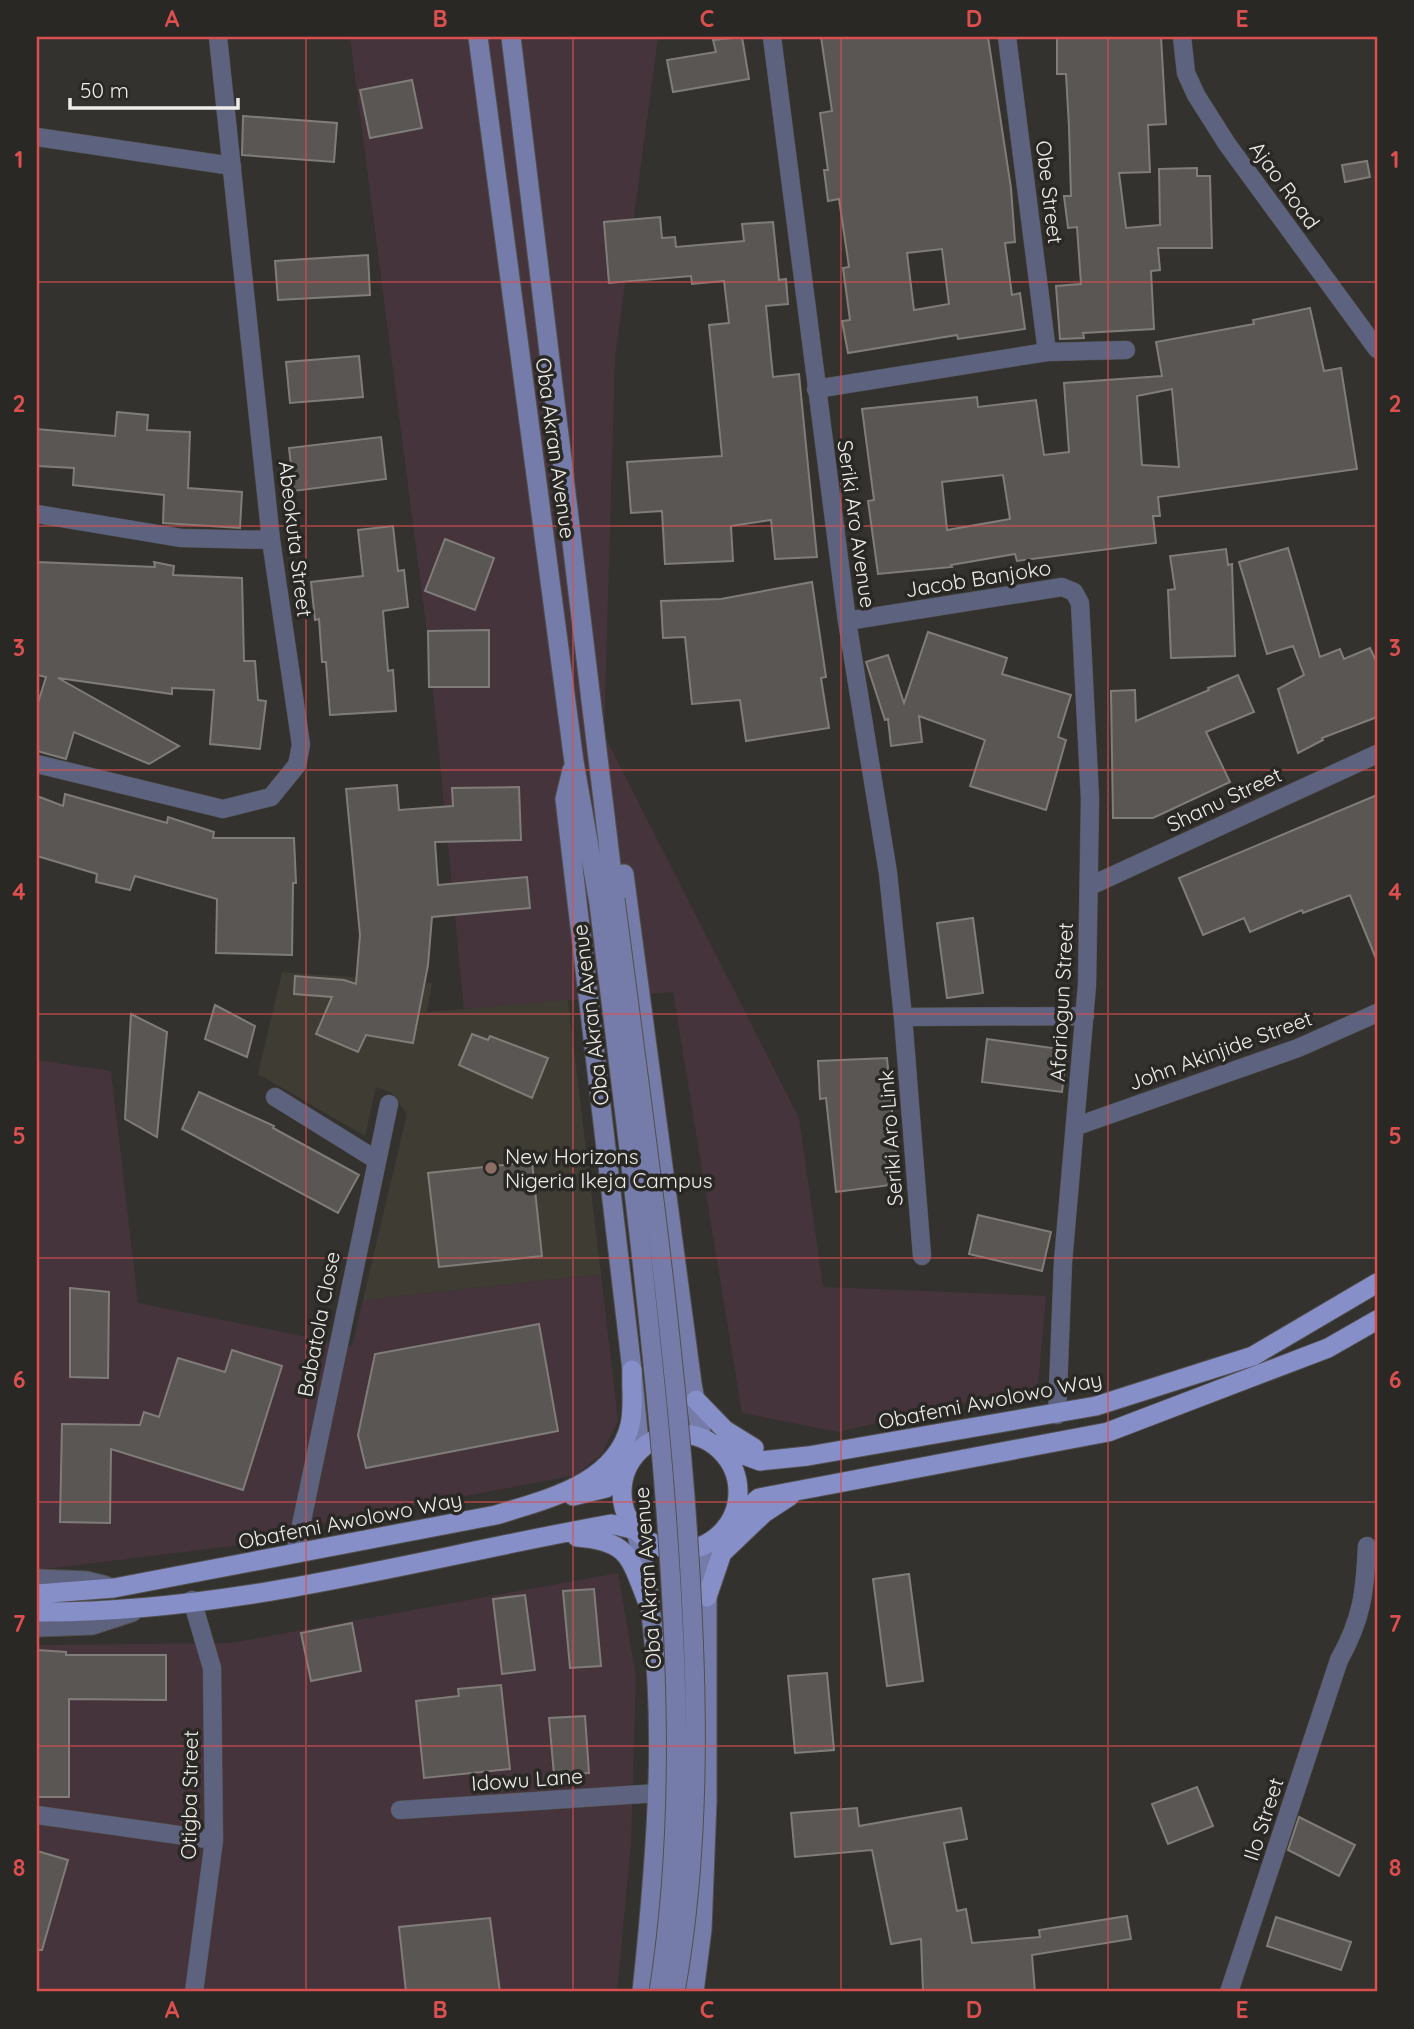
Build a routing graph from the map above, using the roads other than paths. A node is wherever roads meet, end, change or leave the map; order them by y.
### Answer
1 (218, 37) edge
2 (478, 37) edge
3 (511, 37) edge
4 (772, 37) edge
5 (1007, 37) edge
6 (1182, 37) edge
7 (37, 137) edge
8 (232, 166) junction
9 (1377, 349) edge
10 (1126, 350) dead end
11 (1047, 352) junction
12 (816, 389) junction
13 (37, 514) edge
14 (271, 540) junction
15 (1074, 592) joint
16 (847, 621) junction
17 (594, 734) junction
18 (1377, 754) edge
19 (574, 762) junction
20 (37, 764) edge
21 (1090, 886) junction
22 (607, 901) junction
23 (1377, 1013) edge
24 (1085, 1016) junction
25 (903, 1017) junction
26 (275, 1097) dead end
27 (388, 1104) dead end
28 (1077, 1126) junction
29 (375, 1159) junction
30 (671, 1214) junction
31 (616, 1222) junction
32 (922, 1256) dead end
33 (1377, 1283) edge
34 (1377, 1320) edge
35 (1255, 1364) junction
36 (632, 1370) junction
37 (695, 1400) junction
38 (1057, 1415) junction
39 (708, 1441) junction
40 (635, 1454) junction
41 (784, 1459) junction
42 (800, 1490) junction
43 (528, 1505) junction
44 (727, 1526) junction
45 (636, 1530) junction
46 (552, 1535) junction
47 (1367, 1546) dead end
48 (295, 1554) junction
49 (37, 1579) edge
50 (114, 1588) junction
51 (37, 1594) edge
52 (707, 1597) junction
53 (192, 1600) junction
54 (648, 1603) junction
55 (145, 1607) junction
56 (37, 1612) edge
57 (37, 1627) edge
58 (658, 1793) junction
59 (707, 1801) junction
60 (400, 1810) dead end
61 (37, 1815) edge
62 (214, 1840) junction
63 (194, 1992) edge
64 (642, 1992) edge
65 (659, 1992) edge
66 (675, 1992) edge
67 (694, 1992) edge
68 (1229, 1992) edge

1 - 8 street, Abeokuta Street
2 - 19 main road, Oba Akran Avenue
3 - 17 main road, Oba Akran Avenue
4 - 12 street, Seriki Aro Avenue
5 - 11 street, Obe Street
6 - 9 street, Ajao Road
7 - 8 street
8 - 14 street, Abeokuta Street
10 - 11 street
11 - 12 street
12 - 16 street, Seriki Aro Avenue
13 - 14 street
14 - 20 street, Abeokuta Street
15 - 16 street, Jacob Banjoko
15 - 21 street, Afariogun Street
16 - 25 street, Seriki Aro Avenue
17 - 22 main road, Oba Akran Avenue
17 - 30 main road
18 - 21 street, Shanu Street
19 - 22 main road, Oba Akran Avenue
19 - 31 main road
21 - 24 street, Afariogun Street
22 - 65 main road, Oba Akran Avenue, bridge
22 - 66 main road, Oba Akran Avenue, bridge
23 - 28 street, John Akinjide Street
24 - 25 street
24 - 28 street, Afariogun Street
25 - 32 street, Seriki Aro Link
26 - 29 street
27 - 29 street, Babatola Close
28 - 38 street, Afariogun Street
29 - 48 street, Babatola Close
30 - 31 main road
30 - 37 main road
31 - 36 main road
33 - 35 main road, Obafemi Awolowo Way
34 - 35 main road, Obafemi Awolowo Way
35 - 38 main road, Obafemi Awolowo Way
35 - 42 main road, Obafemi Awolowo Way
36 - 40 main road
36 - 43 main road
37 - 39 main road
37 - 41 main road
38 - 41 main road, Obafemi Awolowo Way
39 - 40 main road, Obafemi Awolowo Way
39 - 41 main road, Obafemi Awolowo Way
39 - 44 main road
40 - 43 main road, Obafemi Awolowo Way
40 - 45 main road
42 - 44 main road, Obafemi Awolowo Way
42 - 52 main road
43 - 48 main road, Obafemi Awolowo Way
44 - 45 main road, Obafemi Awolowo Way
44 - 52 main road
45 - 46 main road
45 - 54 main road
46 - 53 main road
46 - 54 main road
47 - 68 street, Ilo Street
48 - 50 main road, Obafemi Awolowo Way
49 - 50 street
50 - 51 main road, Obafemi Awolowo Way
52 - 59 main road
53 - 55 main road
53 - 62 street, Otigba Street
54 - 58 main road
55 - 56 main road
55 - 57 street
58 - 59 main road
58 - 60 street, Idowu Lane
58 - 64 main road
59 - 67 main road
61 - 62 street
62 - 63 street, Otigba Street

